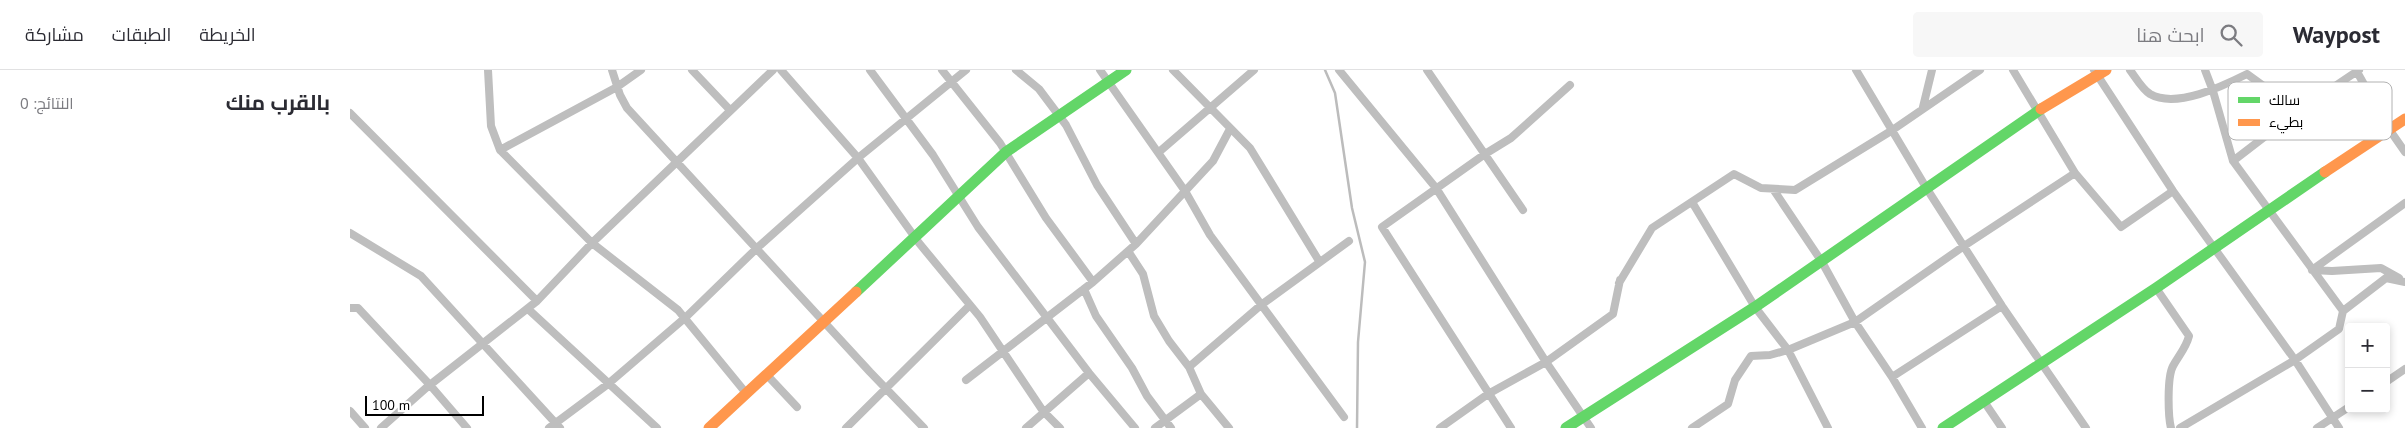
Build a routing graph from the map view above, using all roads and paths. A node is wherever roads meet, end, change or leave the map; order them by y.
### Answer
1 (488, 70) edge
2 (612, 70) edge
3 (641, 70) edge
4 (692, 70) edge
5 (772, 70) edge
6 (781, 70) edge
7 (870, 70) edge
8 (942, 70) edge
9 (966, 70) edge
10 (1016, 70) edge
11 (1100, 70) edge
12 (1126, 70) edge
13 (1173, 70) edge
14 (1254, 70) edge
15 (1339, 70) edge
16 (1427, 70) edge
17 (1856, 70) edge
18 (1932, 70) edge
19 (1980, 70) edge
20 (2013, 70) edge
21 (2130, 70) edge
22 (2205, 70) edge
23 (2358, 70) edge
24 (2100, 72) edge
25 (950, 82) junction
26 (1110, 82) junction
27 (2231, 82) edge
28 (2258, 82) edge
29 (2341, 82) edge
30 (2364, 82) edge
31 (2228, 84) edge
32 (1570, 85) dead end
33 (617, 87) junction
34 (2213, 91) junction
35 (1209, 108) junction
36 (1923, 108) junction
37 (730, 110) junction
38 (2038, 111) junction
39 (350, 113) edge
40 (1060, 116) junction
41 (905, 118) junction
42 (2405, 119) edge
43 (2392, 127) edge
44 (1230, 129) junction
45 (1890, 130) junction
46 (2392, 133) edge
47 (2261, 140) edge
48 (2372, 140) edge
49 (500, 150) junction
50 (1006, 152) junction
51 (1159, 152) junction
52 (2405, 152) edge
53 (1485, 154) junction
54 (858, 158) junction
55 (2233, 161) junction
56 (677, 162) junction
57 (2075, 173) junction
58 (1436, 188) junction
59 (1773, 189) junction
60 (1927, 190) junction
61 (1185, 191) junction
62 (2173, 191) junction
63 (958, 195) junction
64 (1692, 202) junction
65 (2405, 203) edge
66 (2269, 208) junction
67 (1523, 210) dead end
68 (350, 233) edge
69 (916, 237) junction
70 (1349, 240) dead end
71 (592, 244) junction
72 (1136, 244) junction
73 (1964, 246) junction
74 (2214, 246) junction
75 (757, 248) junction
76 (1128, 251) junction
77 (1319, 261) junction
78 (1822, 262) junction
79 (2312, 270) junction
80 (1092, 282) junction
81 (2405, 282) edge
82 (2156, 288) junction
83 (1084, 289) junction
84 (537, 301) junction
85 (970, 305) junction
86 (1261, 305) junction
87 (2002, 306) junction
88 (1755, 307) junction
89 (350, 308) edge
90 (528, 309) junction
91 (2343, 310) junction
92 (686, 317) junction
93 (1047, 318) junction
94 (824, 321) junction
95 (1855, 322) junction
96 (483, 343) junction
97 (1788, 350) junction
98 (1004, 352) junction
99 (2295, 360) junction
100 (1546, 362) junction
101 (2043, 362) junction
102 (1189, 367) junction
103 (2405, 369) edge
104 (1089, 373) junction
105 (766, 374) junction
106 (1892, 377) junction
107 (2390, 379) edge
108 (966, 380) dead end
109 (430, 384) junction
110 (608, 384) junction
111 (886, 389) junction
112 (746, 393) junction
113 (1201, 394) junction
114 (1488, 394) junction
115 (1983, 400) junction
116 (797, 407) dead end
117 (350, 410) edge
118 (2345, 410) edge
119 (1044, 411) junction
120 (1344, 417) dead end
121 (1583, 417) junction
122 (2333, 418) junction
123 (1164, 420) junction
124 (555, 426) edge
125 (1826, 427) edge
126 (365, 428) edge
127 (381, 428) edge
128 (467, 428) edge
129 (656, 428) edge
130 (709, 428) edge
131 (846, 428) edge
132 (924, 428) edge
133 (1026, 428) edge
134 (1060, 428) edge
135 (1135, 428) edge
136 (1155, 428) edge
137 (1171, 428) edge
138 (1228, 428) edge
139 (1440, 428) edge
140 (1511, 428) edge
141 (1566, 428) edge
142 (1591, 428) edge
143 (1692, 428) edge
144 (1922, 428) edge
145 (1943, 428) edge
146 (2002, 428) edge
147 (2086, 428) edge
148 (2171, 428) edge
149 (2180, 428) edge
150 (2317, 428) edge
151 (2338, 428) edge

1 - 49 street
2 - 33 street
3 - 33 street
4 - 37 street
5 - 37 street
6 - 54 street
7 - 41 street
8 - 25 street
9 - 25 street
10 - 40 street
11 - 26 street
12 - 26 street
13 - 35 street
14 - 35 street
15 - 58 street
16 - 53 street
17 - 45 street
18 - 36 street
19 - 36 street
20 - 38 street
21 - 34 street
22 - 34 street
23 - 29 street
23 - 30 street
24 - 38 street
24 - 62 street
25 - 41 street
25 - 50 street
26 - 40 street
26 - 51 street
27 - 28 street
31 - 34 street
32 - 53 street
33 - 49 street
33 - 56 street
34 - 55 street
35 - 44 street
35 - 51 street
36 - 45 street
37 - 56 street
38 - 57 street
38 - 60 street
39 - 84 street
40 - 50 street
40 - 72 street
41 - 54 street
41 - 63 street
42 - 43 street
44 - 61 street
44 - 77 street
45 - 59 street
45 - 60 street
46 - 52 street
47 - 55 street
48 - 66 street
49 - 71 street
50 - 63 street
50 - 80 street
51 - 61 street
53 - 58 street
53 - 67 street
54 - 69 street
54 - 75 street
55 - 66 street
56 - 71 street
56 - 75 street
57 - 62 street
57 - 73 street
58 - 100 street
58 - 114 street
59 - 64 street
59 - 78 street
60 - 73 street
60 - 78 street
61 - 72 street
61 - 86 street
62 - 74 street
63 - 69 street
63 - 93 street
64 - 88 street
64 - 100 street
65 - 79 street
66 - 74 street
66 - 79 street
68 - 96 street
69 - 85 street
69 - 94 street
70 - 77 street
71 - 84 street
71 - 92 street
72 - 76 street
73 - 87 street
73 - 95 street
74 - 82 street
74 - 99 street
75 - 92 street
75 - 94 street
76 - 80 street
76 - 102 street
77 - 86 street
78 - 88 street
78 - 95 street
79 - 81 street
79 - 91 street
80 - 83 street
81 - 91 street
82 - 101 street
82 - 148 street
83 - 93 street
83 - 123 street
84 - 90 street
85 - 98 street
85 - 111 street
86 - 102 street
86 - 120 street
87 - 101 street
87 - 106 street
88 - 97 street
88 - 121 street
89 - 109 street
90 - 96 street
90 - 110 street
91 - 99 street
92 - 110 street
92 - 112 street
93 - 98 street
93 - 104 street
94 - 105 street
94 - 111 street
95 - 97 street
95 - 106 street
96 - 109 street
96 - 124 street
97 - 125 street
97 - 143 street
98 - 108 street
98 - 119 street
99 - 122 street
99 - 149 street
100 - 114 street
100 - 121 street
101 - 115 street
101 - 147 street
102 - 113 street
103 - 107 street
104 - 119 street
104 - 135 street
105 - 112 street
105 - 116 street
106 - 144 street
109 - 127 street
109 - 128 street
110 - 124 street
110 - 129 street
111 - 131 street
111 - 132 street
112 - 130 street
113 - 123 street
113 - 138 street
114 - 139 street
114 - 140 street
115 - 145 street
115 - 146 street
117 - 126 street
118 - 122 street
119 - 133 street
119 - 134 street
121 - 141 street
121 - 142 street
122 - 150 street
122 - 151 street
123 - 136 street
123 - 137 street

